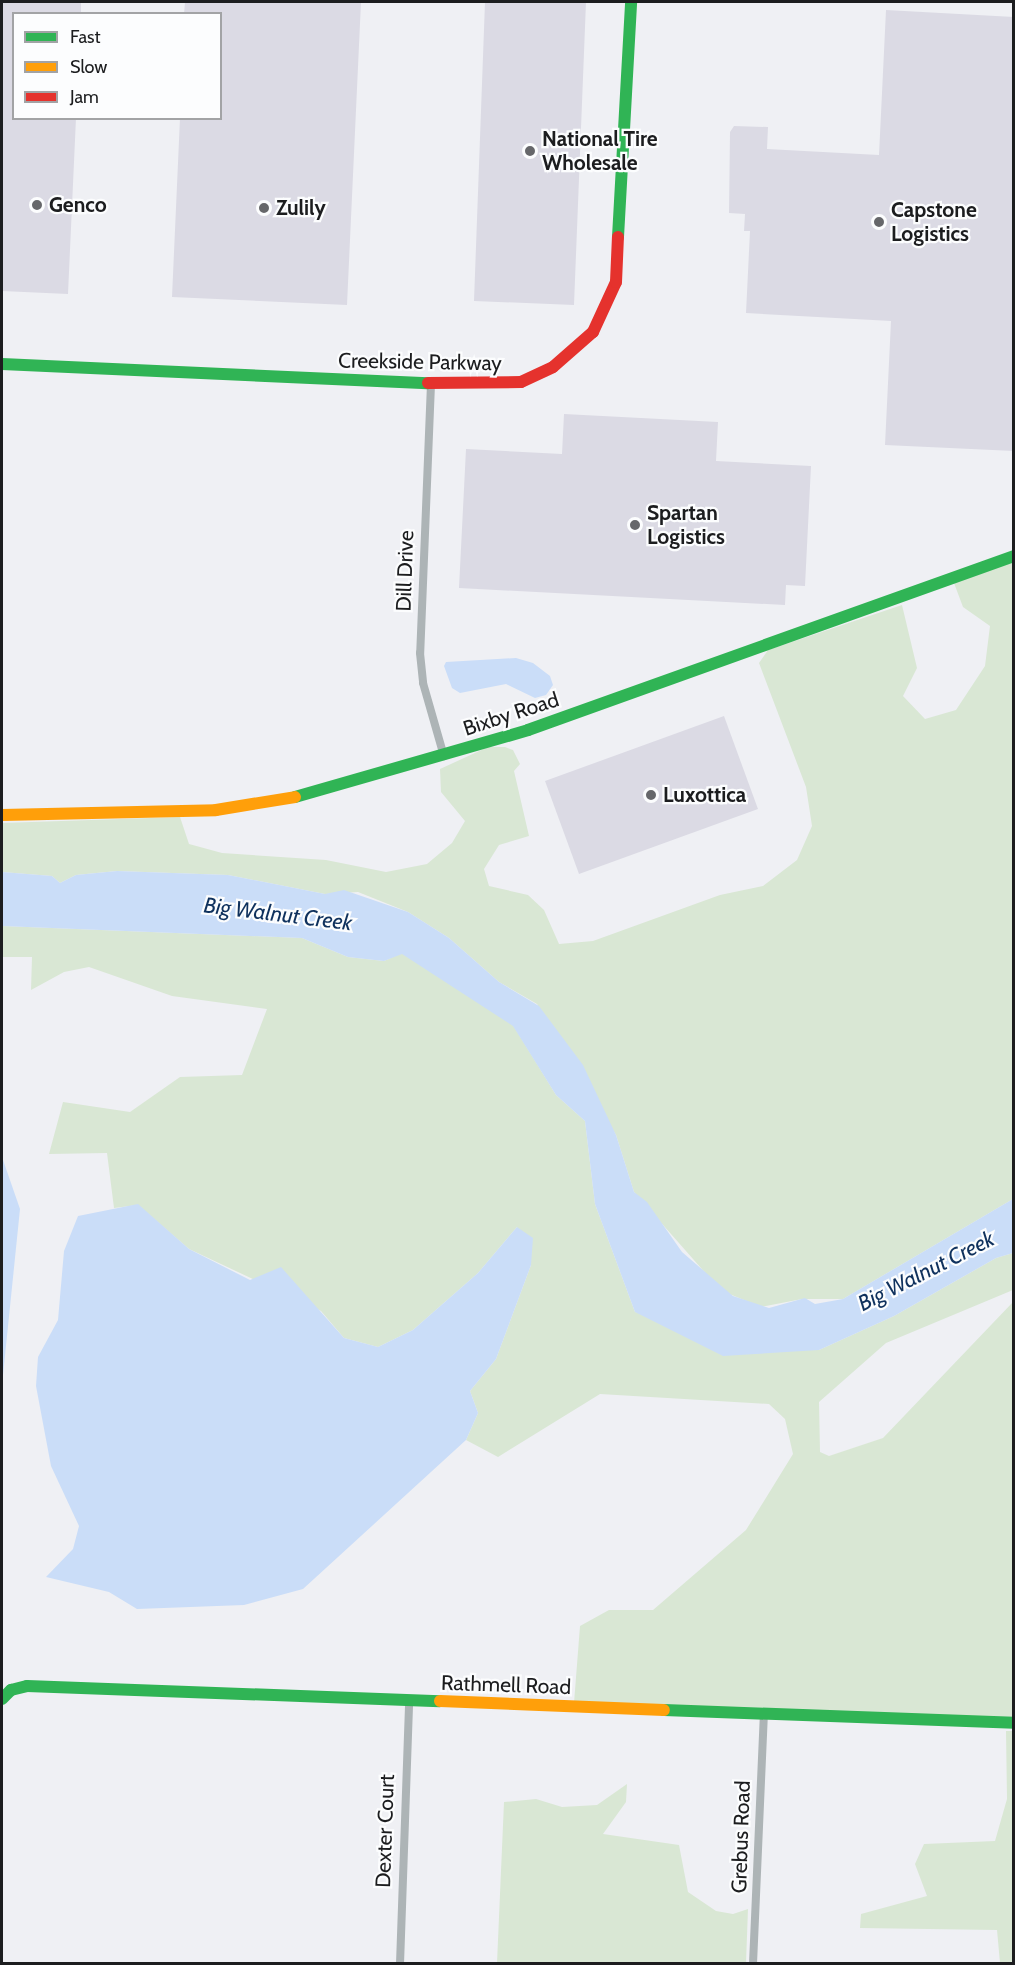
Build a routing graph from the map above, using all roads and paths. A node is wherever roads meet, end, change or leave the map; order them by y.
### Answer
1 (631, 2) edge
2 (2, 364) edge
3 (431, 384) junction
4 (1014, 556) edge
5 (444, 756) junction
6 (2, 815) edge
7 (2, 1699) edge
8 (409, 1700) junction
9 (764, 1713) junction
10 (1014, 1723) edge
11 (400, 1964) edge
12 (753, 1964) edge

1 - 3 street, Creekside Parkway
2 - 3 street, Creekside Parkway
3 - 5 street, Dill Drive
4 - 5 street, Bixby Road
5 - 6 street, Bixby Road
7 - 8 street, Rathmell Road
8 - 9 street, Rathmell Road
8 - 11 street, Dexter Court
9 - 10 street, Rathmell Road
9 - 12 street, Grebus Road

